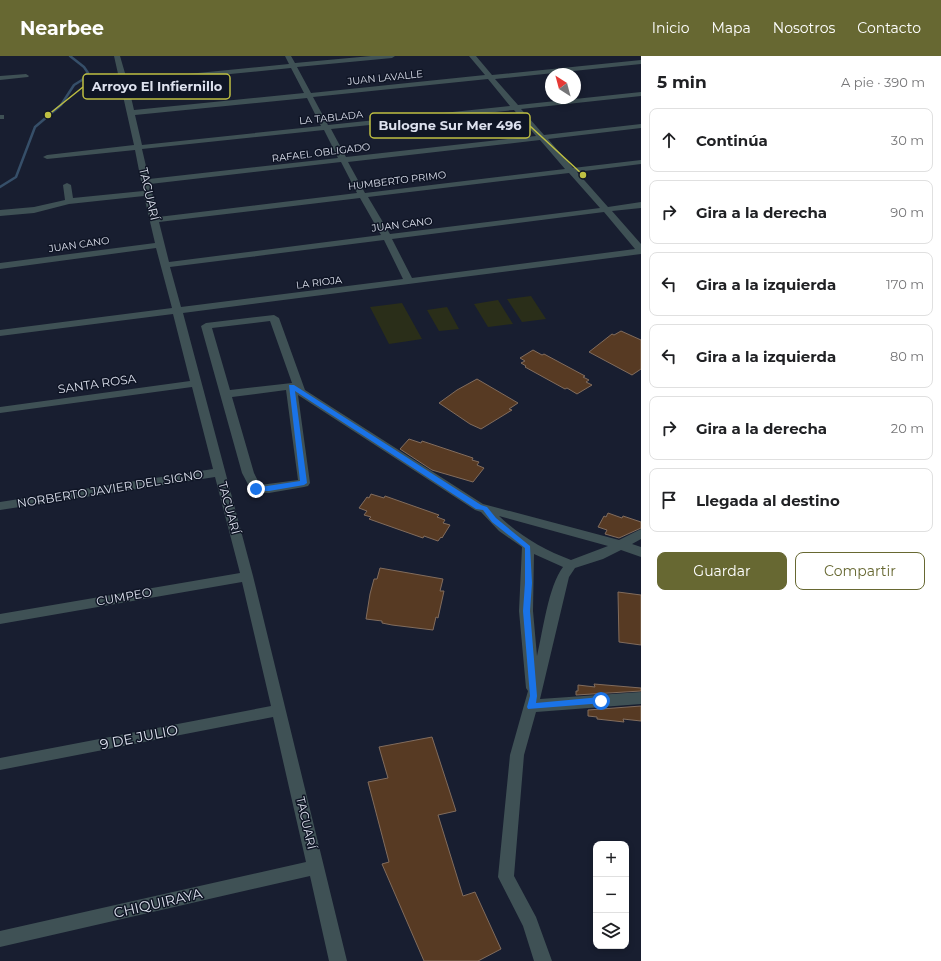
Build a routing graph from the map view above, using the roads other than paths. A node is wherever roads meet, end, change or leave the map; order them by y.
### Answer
1 (117, 56) edge
2 (123, 56) edge
3 (288, 56) edge
4 (392, 56) edge
5 (472, 56) edge
6 (641, 62) edge
7 (293, 66) junction
8 (26, 76) dead end
9 (489, 77) junction
10 (0, 78) edge
11 (124, 82) junction
12 (308, 94) junction
13 (641, 94) edge
14 (515, 107) junction
15 (130, 113) junction
16 (641, 126) edge
17 (326, 128) junction
18 (542, 137) junction
19 (139, 148) junction
20 (47, 157) dead end
21 (343, 160) junction
22 (641, 162) edge
23 (573, 170) junction
24 (67, 185) dead end
25 (147, 188) junction
26 (362, 195) junction
27 (69, 201) junction
28 (641, 206) edge
29 (606, 210) junction
30 (0, 213) edge
31 (156, 220) junction
32 (387, 237) junction
33 (160, 245) junction
34 (641, 251) edge
35 (166, 264) junction
36 (0, 266) edge
37 (409, 281) junction
38 (178, 311) junction
39 (0, 333) edge
40 (197, 383) junction
41 (296, 389) junction
42 (226, 394) junction
43 (0, 410) edge
44 (220, 472) junction
45 (0, 506) edge
46 (485, 509) junction
47 (641, 533) edge
48 (621, 545) junction
49 (528, 547) junction
50 (641, 552) edge
51 (571, 565) junction
52 (247, 576) junction
53 (0, 619) edge
54 (641, 698) edge
55 (532, 702) junction
56 (279, 710) junction
57 (0, 764) edge
58 (316, 868) junction
59 (0, 939) edge
60 (338, 961) edge
61 (543, 961) edge

1 - 2 street
1 - 11 street, TACUARÍ
3 - 7 street
4 - 7 street
5 - 9 street
6 - 9 street, JUAN LAVALLE
7 - 11 street
7 - 12 street
8 - 10 street
9 - 12 street, JUAN LAVALLE
9 - 14 street
11 - 15 street, TACUARÍ
12 - 15 street, JUAN LAVALLE
12 - 17 street
13 - 14 street, LA TABLADA
14 - 17 street, LA TABLADA
14 - 18 street
15 - 19 street, TACUARÍ
16 - 18 street, RAFAEL OBLIGADO
17 - 19 street, LA TABLADA
17 - 21 street
18 - 21 street, RAFAEL OBLIGADO
18 - 23 street
19 - 20 street, LA TABLADA
19 - 25 street, TACUARÍ
21 - 25 street, RAFAEL OBLIGADO
21 - 26 street
22 - 23 street, HUMBERTO PRIMO
23 - 26 street, HUMBERTO PRIMO
23 - 29 street
24 - 27 street
25 - 27 street, RAFAEL OBLIGADO
25 - 31 street, TACUARÍ
26 - 31 street, HUMBERTO PRIMO
26 - 32 street
27 - 30 street, RAFAEL OBLIGADO
28 - 29 street, JUAN CANO
29 - 32 street, JUAN CANO
29 - 34 street
31 - 33 street, TACUARÍ
32 - 35 street, JUAN CANO
32 - 37 street
33 - 35 street, TACUARÍ
33 - 36 street, JUAN CANO
34 - 37 street, LA RIOJA
35 - 38 street, TACUARÍ
37 - 38 street, LA RIOJA
38 - 39 street, LA RIOJA
38 - 40 street, TACUARÍ
40 - 43 street, SANTA ROSA
40 - 44 street, TACUARÍ
41 - 42 street
41 - 42 street
41 - 42 street
41 - 46 street
44 - 45 street, NORBERTO JAVIER DEL SIGNO
44 - 52 street, TACUARÍ
46 - 48 street
46 - 49 street
47 - 48 street
48 - 50 street
48 - 51 street
49 - 51 street
49 - 55 street
51 - 55 street
52 - 53 street, CUMPEO
52 - 56 street, TACUARÍ
54 - 55 street
55 - 61 street
56 - 57 street, 9 DE JULIO
56 - 58 street, TACUARÍ
58 - 59 street, CHIQUIRAYA
58 - 60 street, TACUARÍ

